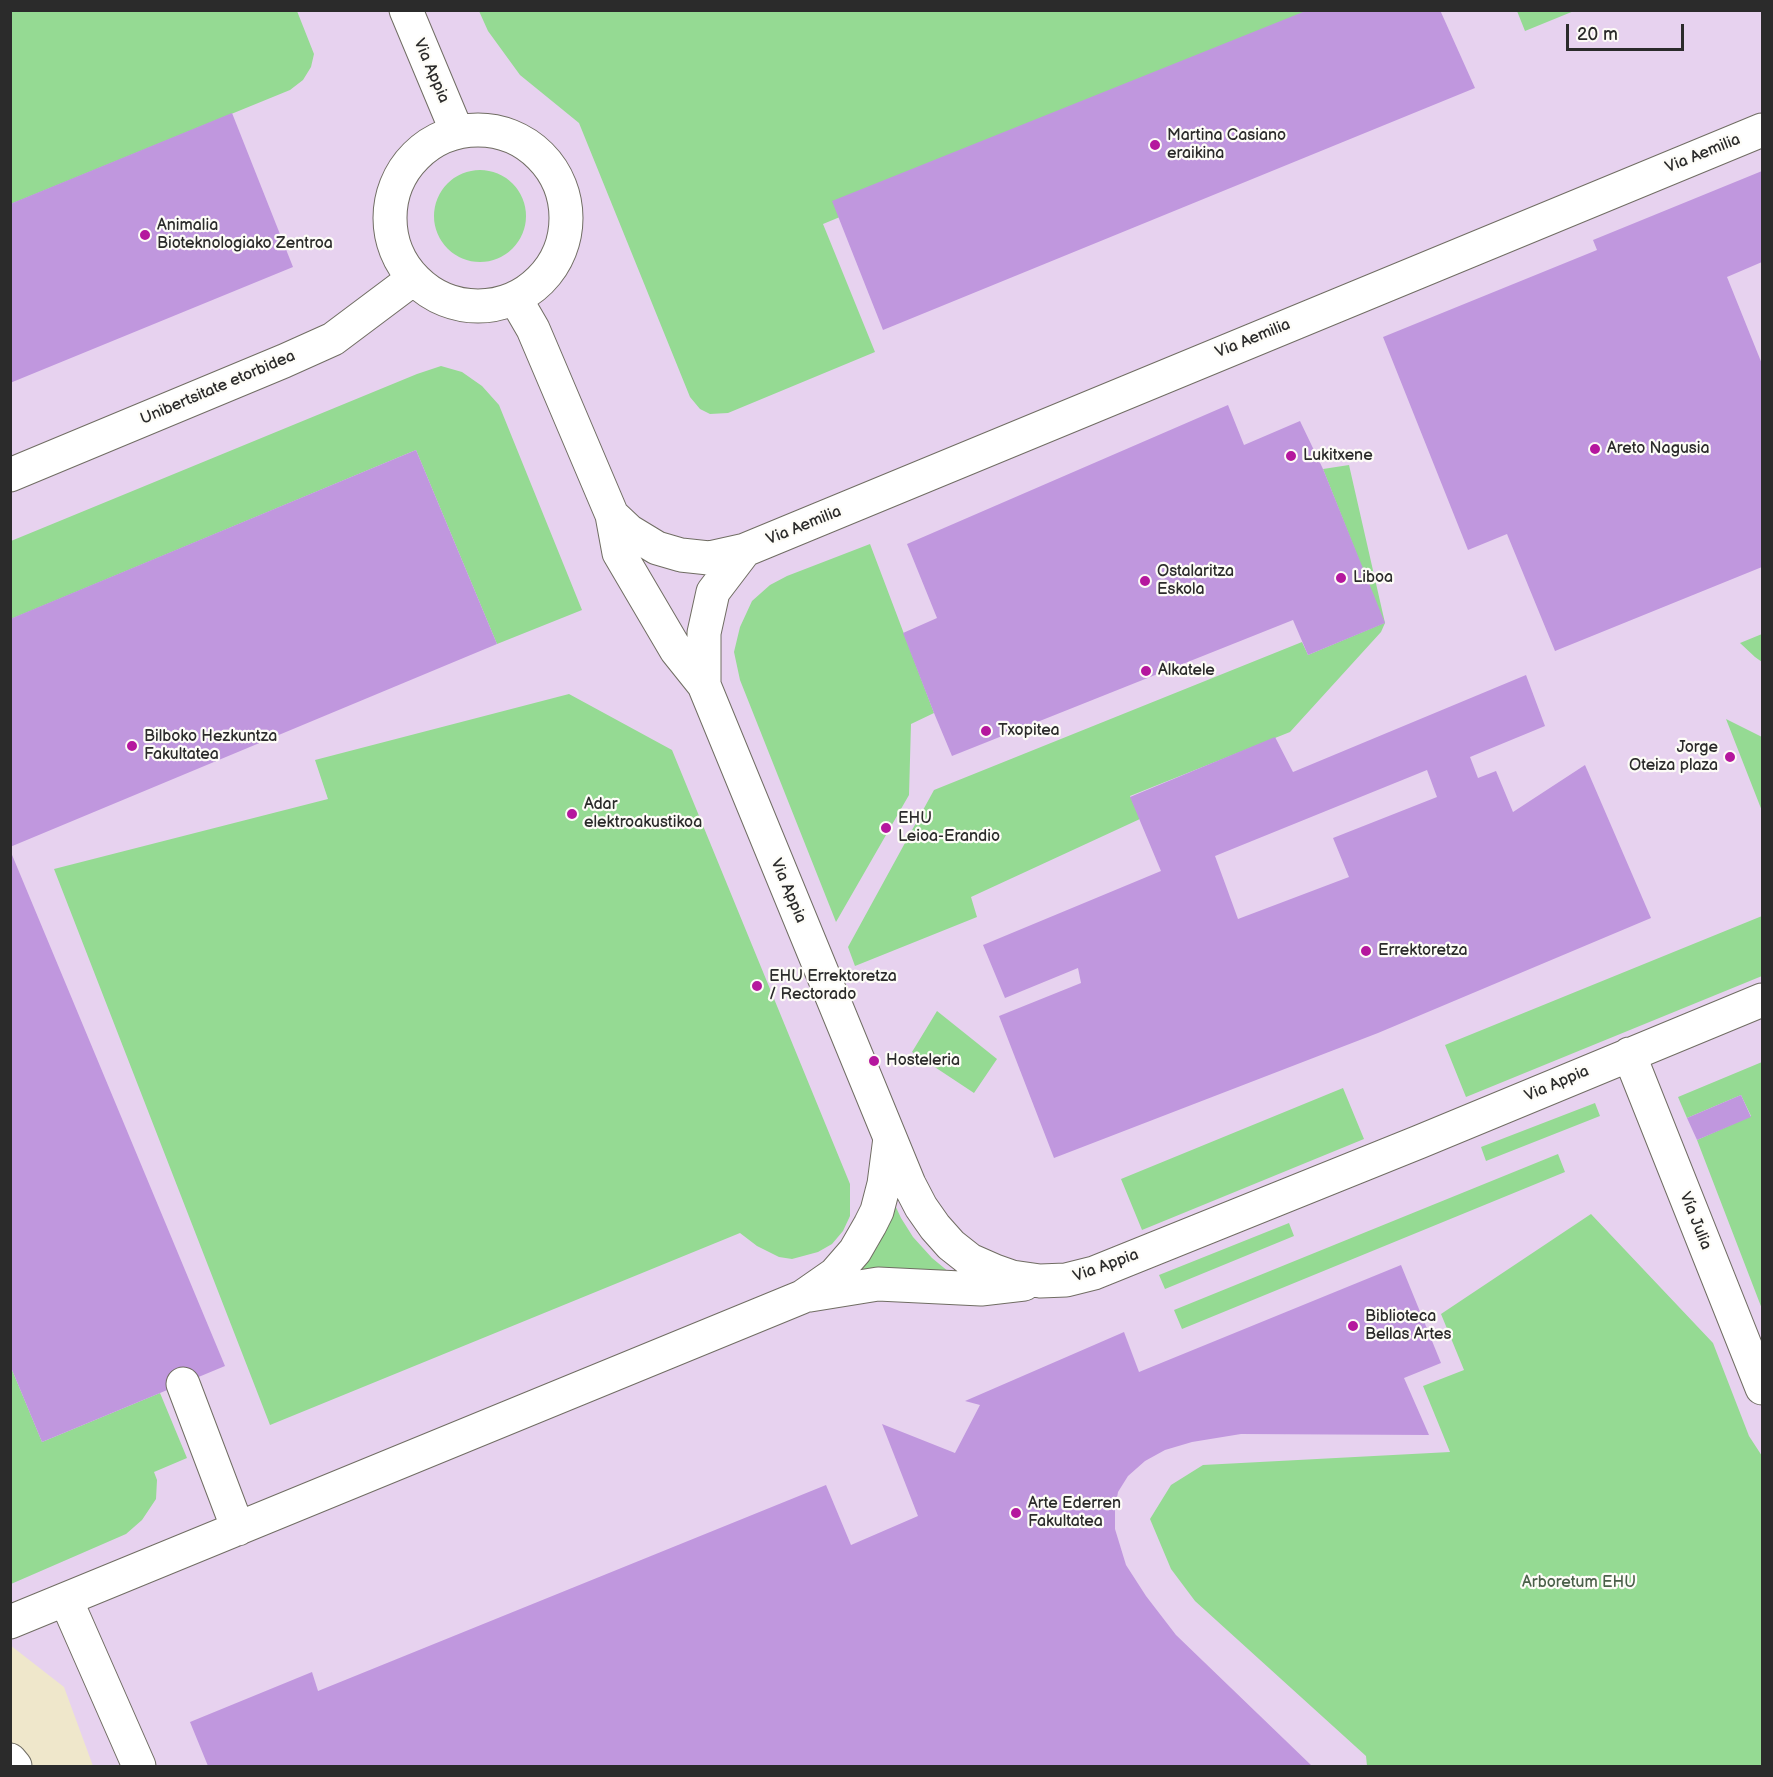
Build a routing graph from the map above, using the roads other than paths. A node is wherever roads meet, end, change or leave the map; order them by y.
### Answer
1 (406, 10) edge
2 (1762, 130) edge
3 (457, 132) junction
4 (413, 279) junction
5 (515, 298) junction
6 (10, 475) edge
7 (612, 515) junction
8 (745, 550) junction
9 (704, 685) junction
10 (1762, 1000) edge
11 (1629, 1054) junction
12 (890, 1137) junction
13 (1040, 1281) junction
14 (802, 1297) junction
15 (183, 1384) dead end
16 (1762, 1388) edge
17 (238, 1529) junction
18 (66, 1600) junction
19 (10, 1622) edge
20 (10, 1760) edge
21 (15, 1767) edge
22 (139, 1767) edge

1 - 3 street, Via Appia
2 - 8 street, Via Aemilia
3 - 4 street
3 - 5 street
4 - 5 street
4 - 6 street, Unibertsitate etorbidea
5 - 7 street
7 - 8 street, Via Aemilia
7 - 9 street
8 - 9 street, Via Aemilia
9 - 12 street, Via Appia
10 - 11 street, Via Appia
11 - 13 street, Via Appia
11 - 16 street, Vía Julia
12 - 13 street, Via Appia
12 - 14 street
13 - 14 street
14 - 17 street
15 - 17 street
17 - 18 street
18 - 19 street
18 - 22 street
20 - 21 street

